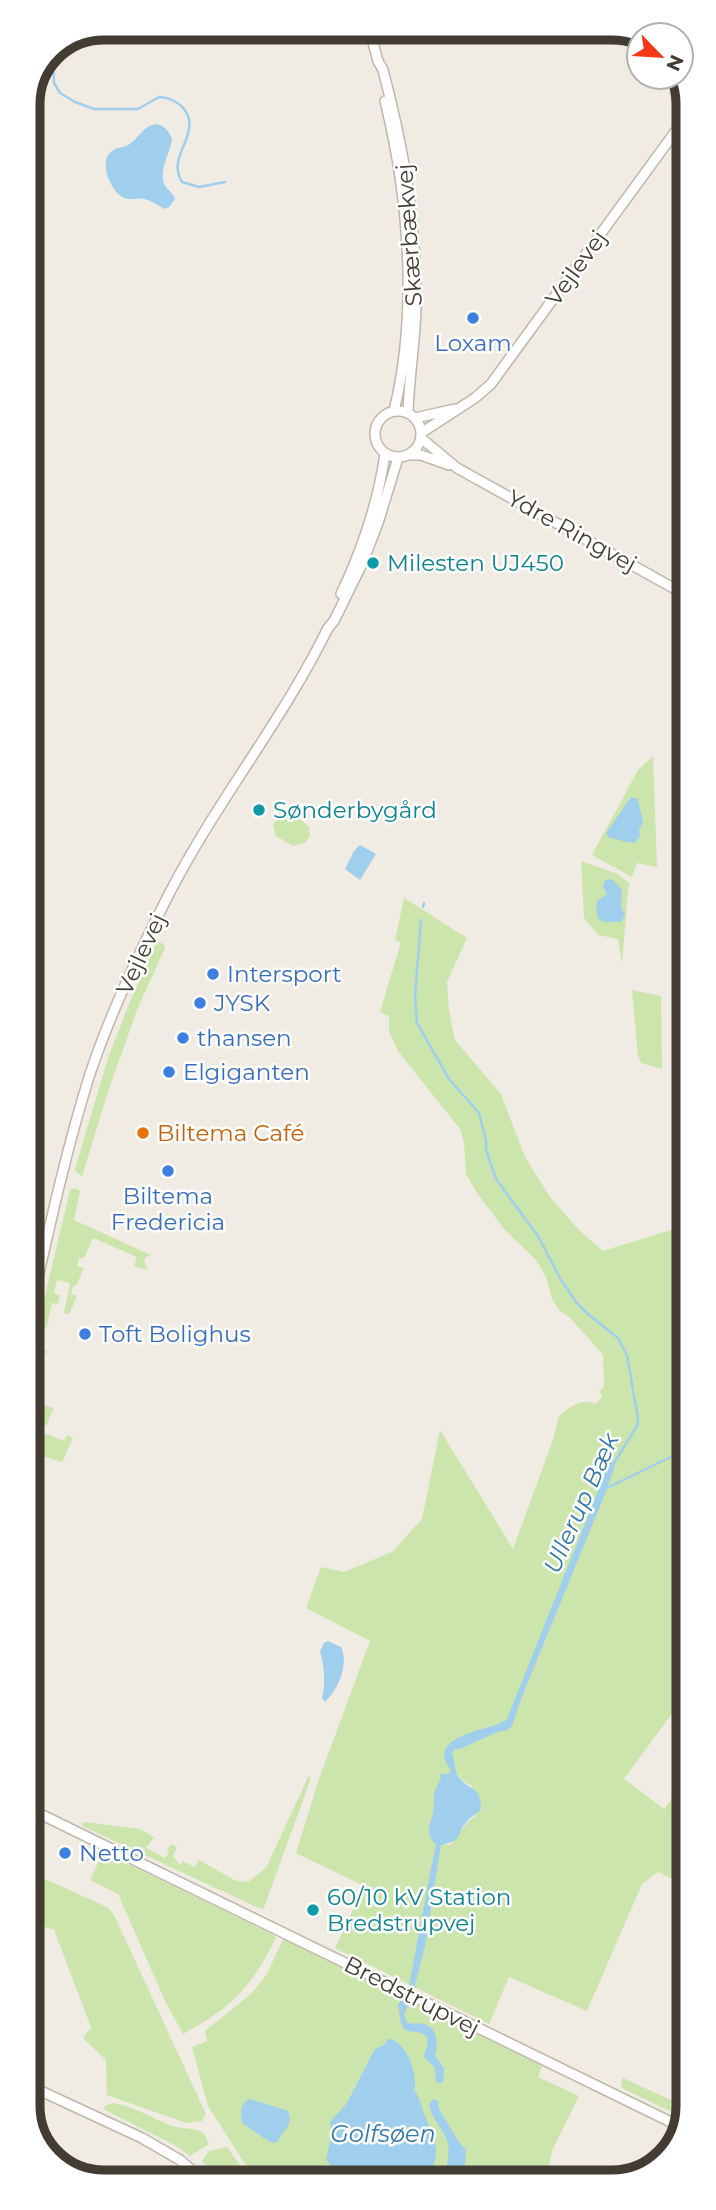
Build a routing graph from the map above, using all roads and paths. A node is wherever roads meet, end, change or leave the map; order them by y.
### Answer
1 (372, 40) edge
2 (378, 61) junction
3 (676, 129) edge
4 (457, 409) junction
5 (394, 411) junction
6 (412, 416) junction
7 (421, 436) junction
8 (385, 454) junction
9 (409, 455) junction
10 (398, 458) junction
11 (457, 467) junction
12 (676, 589) edge
13 (328, 628) junction
14 (40, 1272) edge
15 (40, 1814) edge
16 (40, 2091) edge
17 (673, 2123) edge
18 (191, 2170) edge

1 - 2 street, Skærbækvej
2 - 5 street, Skærbækvej
2 - 6 street, Skærbækvej
3 - 4 street, Vejlevej
4 - 6 street, Vejlevej
4 - 7 street, Vejlevej
5 - 6 street
5 - 8 street
6 - 7 street
7 - 9 street
7 - 11 street, Ydre Ringvej
8 - 10 street
8 - 13 street, Vejlevej
9 - 10 street
9 - 11 street, Ydre Ringvej
10 - 13 street, Vejlevej
11 - 12 street, Ydre Ringvej
13 - 14 street, Vejlevej
15 - 17 street, Bredstrupvej
16 - 18 street

